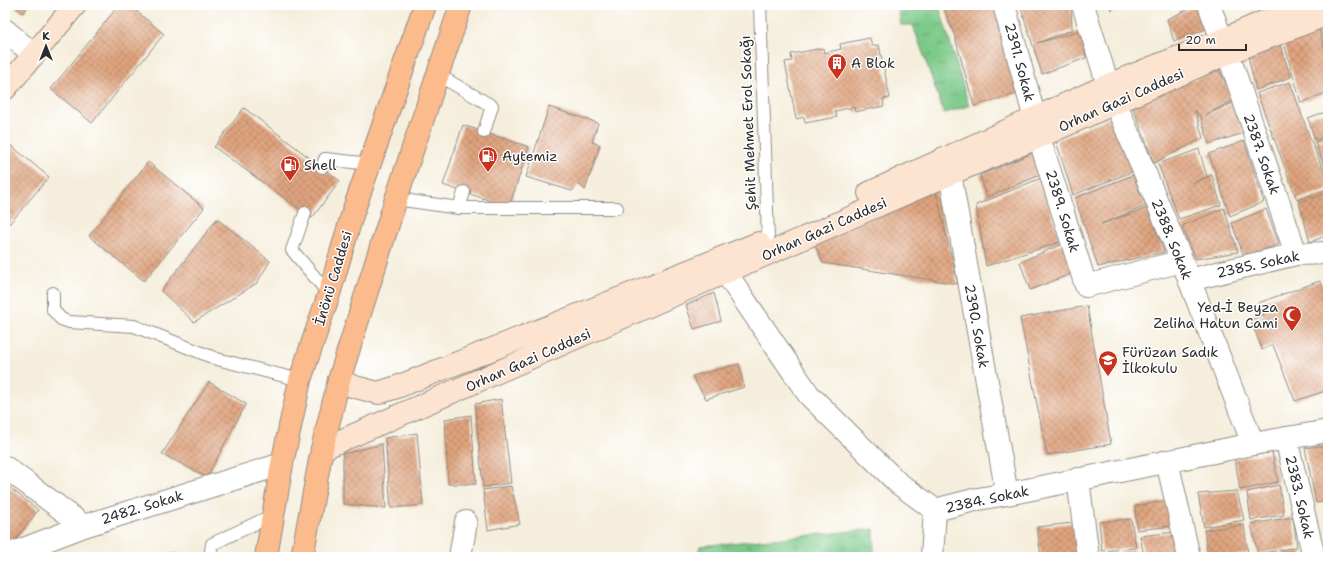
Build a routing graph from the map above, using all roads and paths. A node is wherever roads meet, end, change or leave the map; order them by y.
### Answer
1 (75, 5) edge
2 (425, 5) edge
3 (461, 5) edge
4 (760, 5) edge
5 (1004, 5) edge
6 (1083, 5) edge
7 (1209, 5) edge
8 (1302, 5) edge
9 (1328, 14) edge
10 (5, 30) edge
11 (1225, 46) junction
12 (34, 55) junction
13 (438, 75) junction
14 (5, 89) edge
15 (1112, 93) junction
16 (1037, 128) junction
17 (484, 132) dead end
18 (371, 164) junction
19 (947, 166) junction
20 (322, 167) dead end
21 (464, 192) dead end
22 (396, 199) junction
23 (459, 208) junction
24 (617, 208) dead end
25 (305, 213) dead end
26 (768, 239) junction
27 (1328, 253) edge
28 (1296, 254) junction
29 (1186, 271) junction
30 (726, 273) junction
31 (1086, 286) joint
32 (53, 292) dead end
33 (329, 294) junction
34 (300, 380) junction
35 (339, 380) junction
36 (1328, 431) edge
37 (1286, 438) junction
38 (1253, 444) junction
39 (322, 449) junction
40 (1167, 461) junction
41 (282, 464) junction
42 (5, 467) edge
43 (1078, 479) junction
44 (1008, 494) junction
45 (935, 510) junction
46 (273, 515) junction
47 (466, 522) dead end
48 (84, 526) junction
49 (5, 556) edge
50 (210, 557) edge
51 (266, 557) edge
52 (302, 557) edge
53 (460, 557) edge
54 (932, 557) edge
55 (1088, 557) edge
56 (1189, 557) edge
57 (1314, 557) edge

1 - 12 street
2 - 18 main road, İnönü Caddesi
3 - 13 main road
4 - 26 lane, Şehit Mehmet Erol Sokağı
5 - 16 street, 2391. Sokak
6 - 15 street, 2388. Sokak
7 - 11 street, 2387. Sokak
8 - 11 street, Orhan Gazi Caddesi
9 - 11 street, Orhan Gazi Caddesi
10 - 12 street
11 - 15 street, Orhan Gazi Caddesi
11 - 28 street, 2387. Sokak
12 - 14 street
13 - 17 lane
13 - 22 main road
15 - 16 street, Orhan Gazi Caddesi
15 - 29 street, 2388. Sokak
16 - 19 street, Orhan Gazi Caddesi
16 - 31 street, 2389. Sokak
18 - 20 lane
18 - 33 main road, İnönü Caddesi
19 - 26 street, Orhan Gazi Caddesi
19 - 30 street, Orhan Gazi Caddesi
19 - 44 street, 2390. Sokak
21 - 23 lane
22 - 23 lane
22 - 35 main road
23 - 24 lane
25 - 33 lane
26 - 35 street, Orhan Gazi Caddesi
27 - 28 street, 2385. Sokak
28 - 29 street, 2385. Sokak
29 - 31 street, 2385. Sokak
29 - 38 street, 2388. Sokak
30 - 39 street, Orhan Gazi Caddesi
30 - 45 street, 2384. Sokak
32 - 34 lane
33 - 34 main road, İnönü Caddesi
34 - 41 main road, İnönü Caddesi
35 - 39 main road
36 - 37 street, 2384. Sokak
37 - 38 street, 2384. Sokak
37 - 57 street, 2383. Sokak
38 - 40 street, 2384. Sokak
39 - 52 main road
40 - 43 street, 2384. Sokak
40 - 56 street
41 - 46 main road, İnönü Caddesi
41 - 48 street, 2482. Sokak
42 - 48 street
43 - 44 street, 2384. Sokak
43 - 55 street
44 - 45 street, 2384. Sokak
45 - 54 street
46 - 50 lane
46 - 51 main road, İnönü Caddesi
47 - 53 street
48 - 49 street, 2482. Sokak

